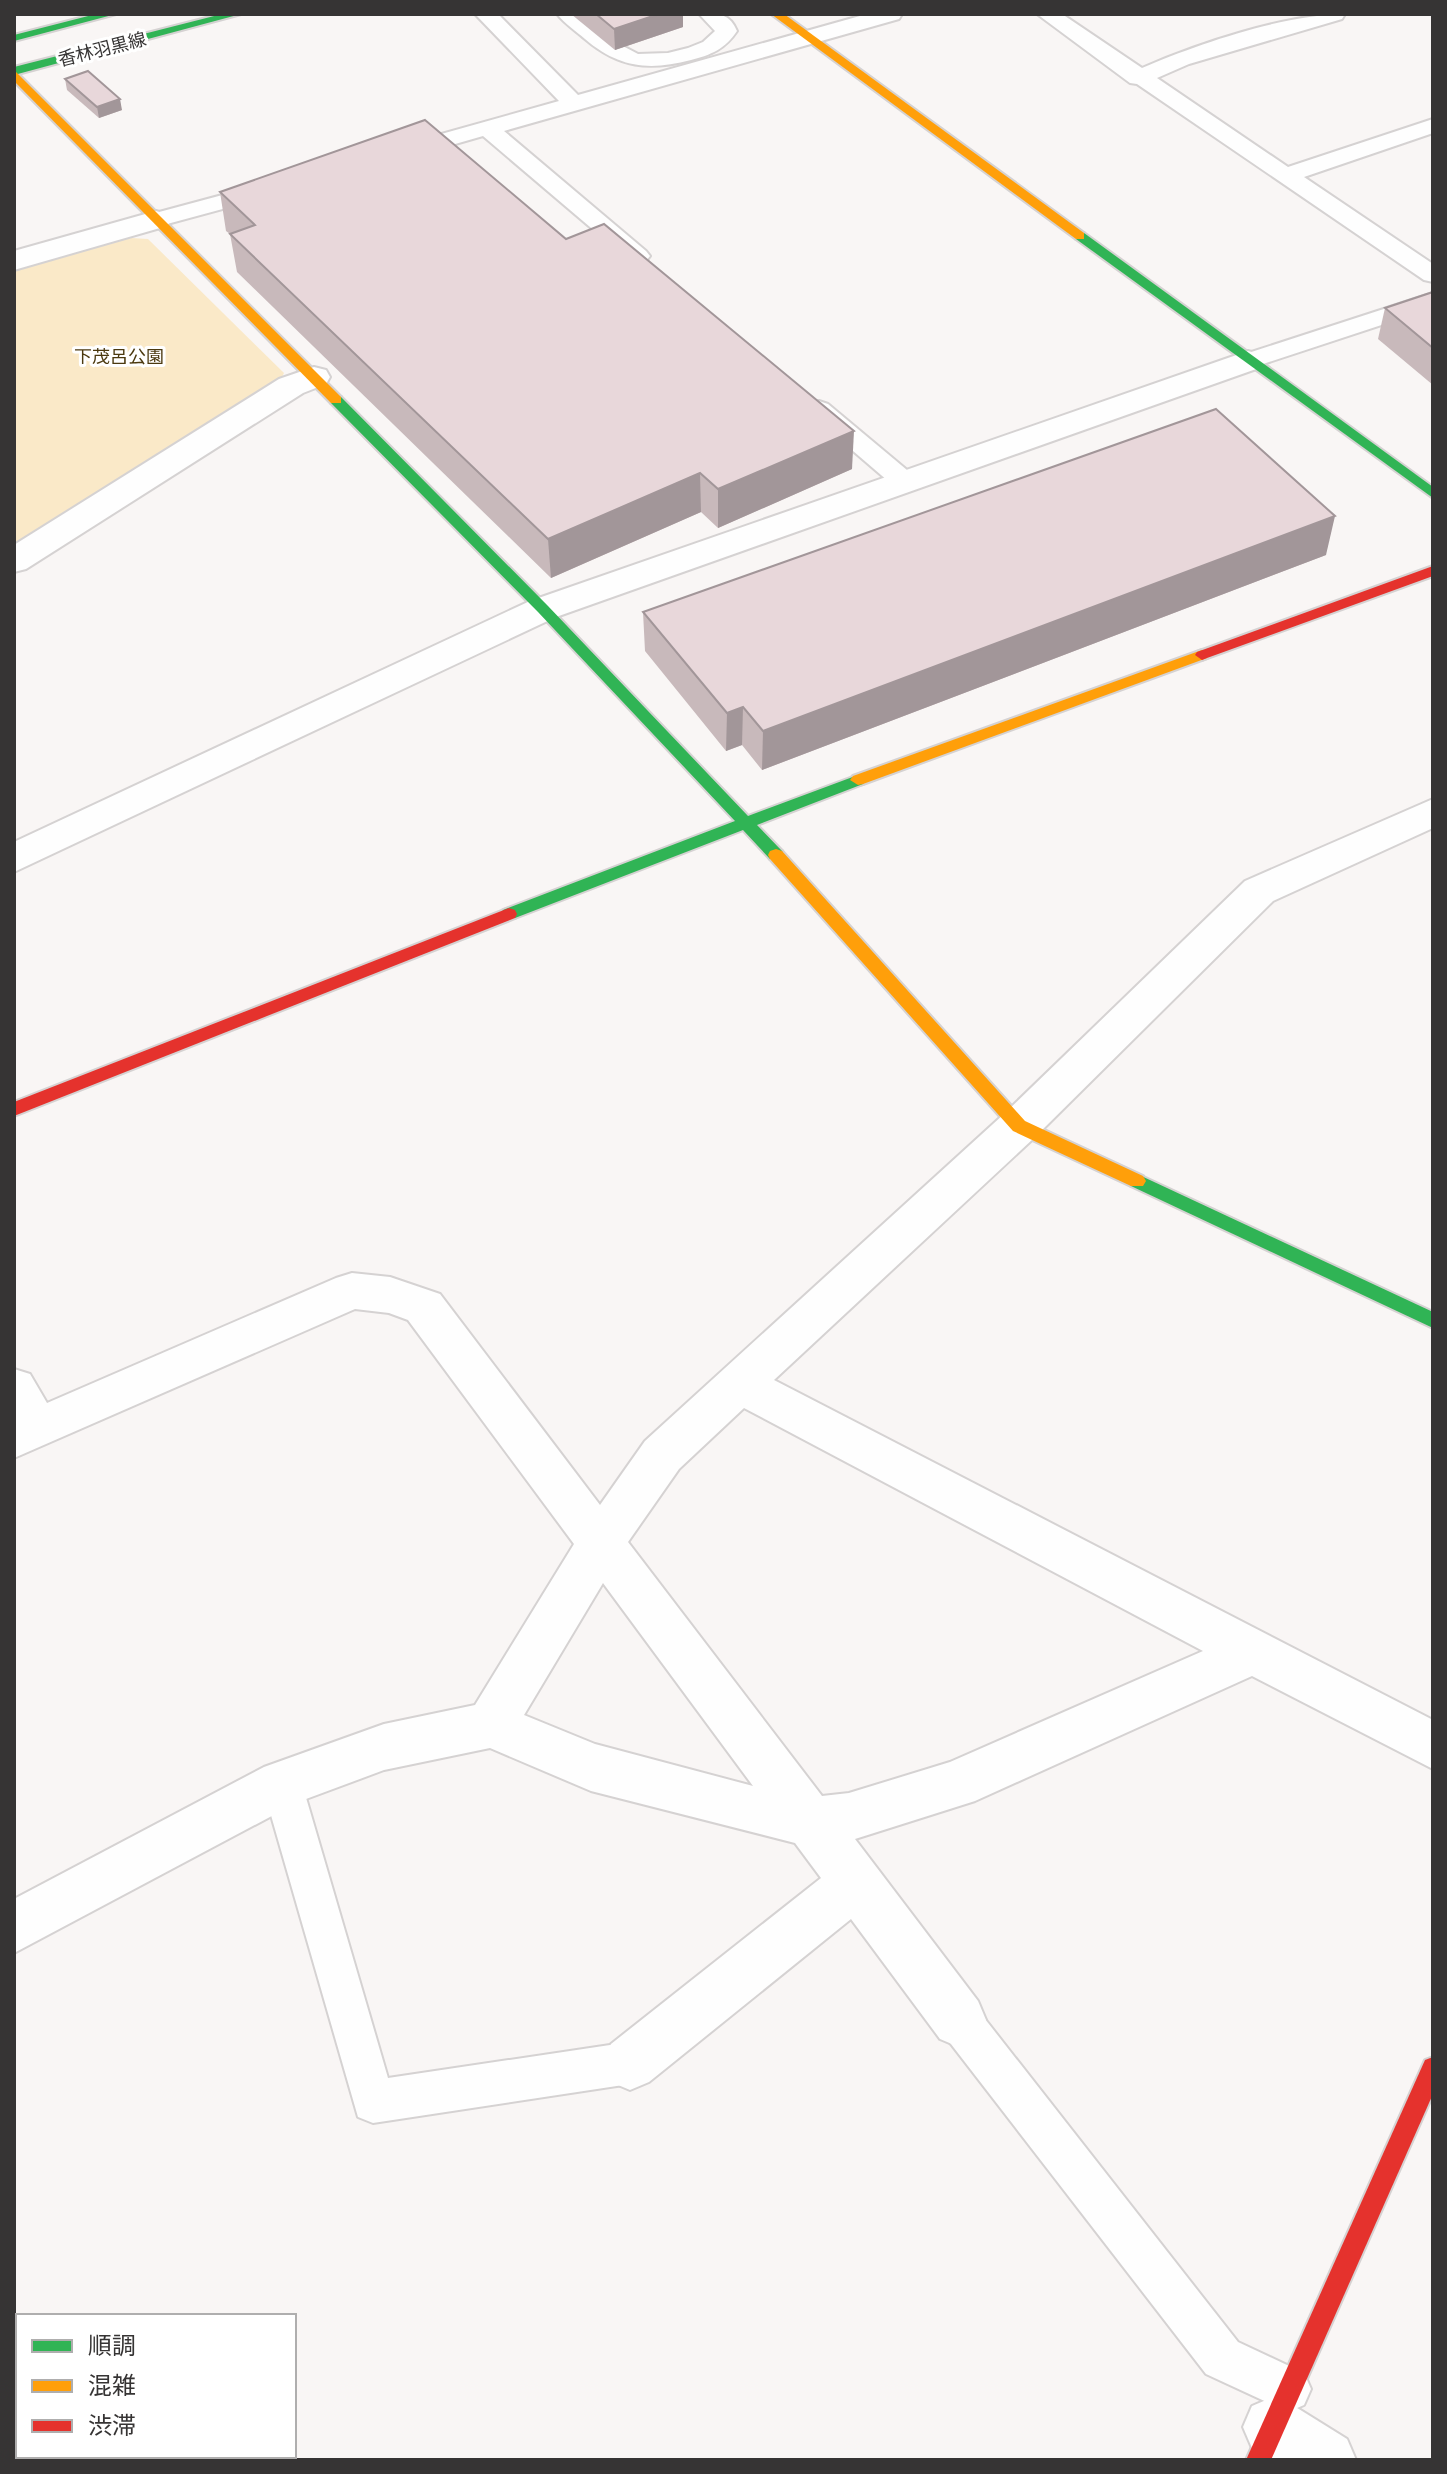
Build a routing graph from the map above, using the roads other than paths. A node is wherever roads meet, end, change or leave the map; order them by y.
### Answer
1 (110, 14) edge
2 (235, 14) edge
3 (486, 14) edge
4 (568, 14) edge
5 (710, 14) edge
6 (777, 14) edge
7 (891, 14) edge
8 (1048, 14) edge
9 (1334, 14) edge
10 (808, 36) junction
11 (14, 38) edge
12 (14, 73) edge
13 (1138, 78) junction
14 (574, 104) junction
15 (1433, 126) edge
16 (488, 129) junction
17 (382, 158) edge
18 (1283, 176) junction
19 (292, 183) edge
20 (156, 220) junction
21 (14, 261) edge
22 (655, 270) edge
23 (1433, 275) edge
24 (1433, 300) edge
25 (1248, 361) junction
26 (314, 377) junction
27 (797, 390) edge
28 (904, 481) junction
29 (1433, 494) edge
30 (14, 561) edge
31 (1433, 571) edge
32 (543, 609) junction
33 (1433, 812) edge
34 (745, 821) junction
35 (14, 858) edge
36 (14, 1109) edge
37 (1019, 1126) junction
38 (1433, 1320) edge
39 (738, 1383) junction
40 (14, 1388) edge
41 (26, 1433) edge
42 (601, 1542) junction
43 (1253, 1652) junction
44 (491, 1725) junction
45 (1433, 1746) edge
46 (282, 1784) junction
47 (811, 1822) junction
48 (856, 1883) junction
49 (19, 1913) edge
50 (959, 2020) joint
51 (630, 2063) joint
52 (1433, 2068) edge
53 (1273, 2425) edge
54 (1326, 2460) edge

1 - 11 street, 香林羽黒線
2 - 12 street, 香林羽黒線
3 - 14 lane
4 - 5 lane
6 - 10 street
7 - 10 lane
8 - 13 lane
9 - 13 lane
10 - 14 lane
10 - 25 street
12 - 20 street
13 - 18 lane
14 - 16 lane
15 - 18 lane
16 - 17 lane
16 - 22 lane
18 - 23 lane
19 - 20 lane
20 - 21 street
20 - 26 street
24 - 25 lane
25 - 28 street
25 - 29 street
26 - 30 street
26 - 32 street
27 - 28 lane
28 - 32 street
31 - 34 street
32 - 34 street
32 - 35 street
33 - 37 street
34 - 36 street
34 - 37 street
37 - 38 street
37 - 39 street
39 - 42 street
39 - 43 street
40 - 41 street
41 - 42 street
42 - 44 street
42 - 47 street
43 - 45 street
43 - 47 street
44 - 46 street
44 - 47 street
46 - 49 street
46 - 51 lane
47 - 48 street
48 - 50 street
48 - 51 street
50 - 53 lane
52 - 53 street
53 - 54 street

